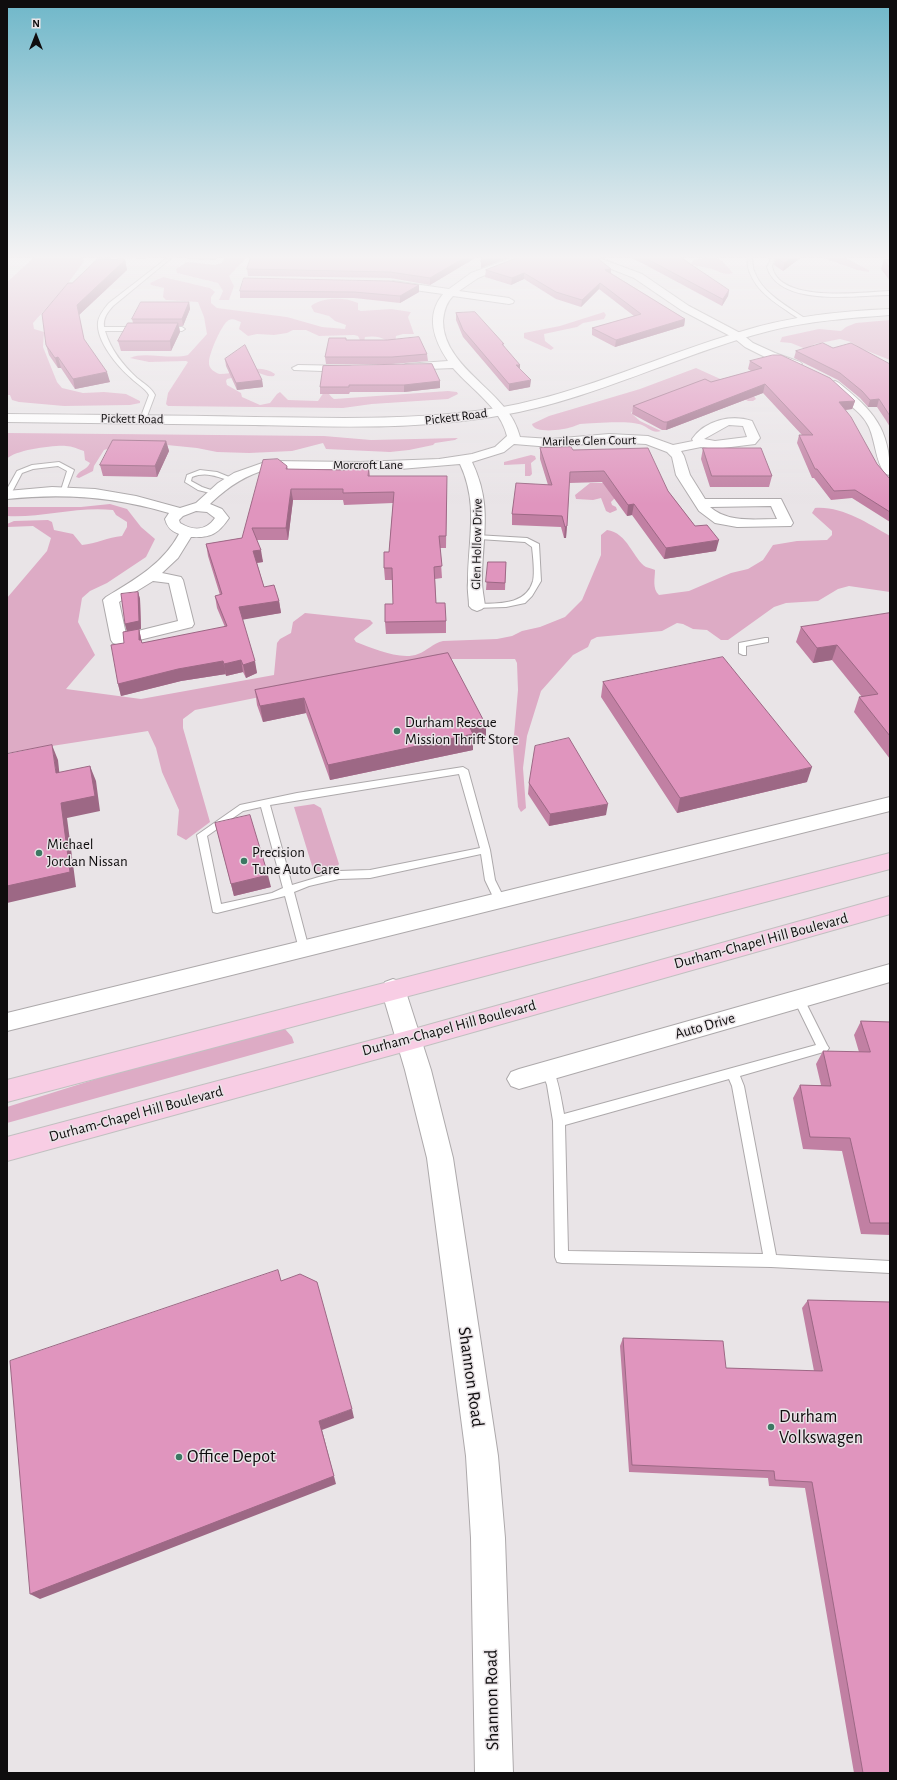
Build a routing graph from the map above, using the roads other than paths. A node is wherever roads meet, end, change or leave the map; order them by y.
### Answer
1 (106, 338) edge
2 (441, 338) edge
3 (732, 338) edge
4 (741, 338) edge
5 (747, 338) edge
6 (774, 348) junction
7 (762, 352) junction
8 (784, 359) junction
9 (455, 364) junction
10 (298, 368) dead end
11 (392, 368) edge
12 (804, 368) edge
13 (361, 369) edge
14 (828, 380) edge
15 (501, 411) junction
16 (7, 418) edge
17 (143, 419) junction
18 (513, 440) junction
19 (701, 443) dead end
20 (672, 449) junction
21 (465, 460) junction
22 (890, 471) edge
23 (231, 479) junction
24 (64, 490) junction
25 (214, 492) junction
26 (8, 495) edge
27 (701, 503) junction
28 (200, 507) junction
29 (180, 512) junction
30 (186, 533) junction
31 (479, 537) junction
32 (152, 576) junction
33 (477, 606) joint
34 (765, 640) dead end
35 (743, 653) dead end
36 (265, 802) junction
37 (890, 804) edge
38 (486, 850) junction
39 (890, 861) edge
40 (288, 890) junction
41 (500, 900) junction
42 (890, 905) edge
43 (304, 948) junction
44 (890, 973) edge
45 (393, 989) junction
46 (799, 1000) junction
47 (7, 1022) edge
48 (410, 1040) junction
49 (548, 1071) junction
50 (733, 1073) junction
51 (519, 1079) dead end
52 (7, 1091) edge
53 (559, 1121) junction
54 (7, 1149) edge
55 (770, 1261) junction
56 (890, 1267) edge
57 (494, 1773) edge

1 - 17 lane
2 - 9 street
3 - 15 street, Pickett Road
4 - 7 street
5 - 6 street
6 - 7 street
6 - 8 street
7 - 8 street
8 - 12 street
9 - 11 street
9 - 15 street
10 - 13 street
14 - 22 street
15 - 17 street, Pickett Road
15 - 18 street
16 - 17 street, Pickett Road
18 - 20 street, Marilee Glen Court
18 - 21 street, Morcroft Lane
19 - 20 street
20 - 27 street
21 - 23 street, Morcroft Lane
21 - 31 street, Glen Hollow Drive
23 - 25 street, Morcroft Lane
23 - 25 lane
24 - 26 street
24 - 26 lane
24 - 29 street
25 - 28 street, Morcroft Lane
27 - 27 street
28 - 29 street
28 - 30 street
29 - 30 street
30 - 32 street
31 - 33 street, Glen Hollow Drive
31 - 33 lane
32 - 32 street
34 - 35 lane
36 - 38 lane
36 - 40 lane
36 - 40 lane
37 - 41 street
38 - 40 lane
38 - 41 lane
39 - 45 main road
40 - 43 lane
41 - 43 street
42 - 48 main road, Durham-Chapel Hill Boulevard
43 - 47 street
44 - 46 street, Auto Drive
45 - 48 street, Shannon Road
45 - 52 main road
46 - 49 street, Auto Drive
46 - 50 lane
48 - 54 main road, Durham-Chapel Hill Boulevard
48 - 57 street, Shannon Road
49 - 51 street, Auto Drive
49 - 53 lane
50 - 53 lane
50 - 55 lane
53 - 55 lane
55 - 56 lane

